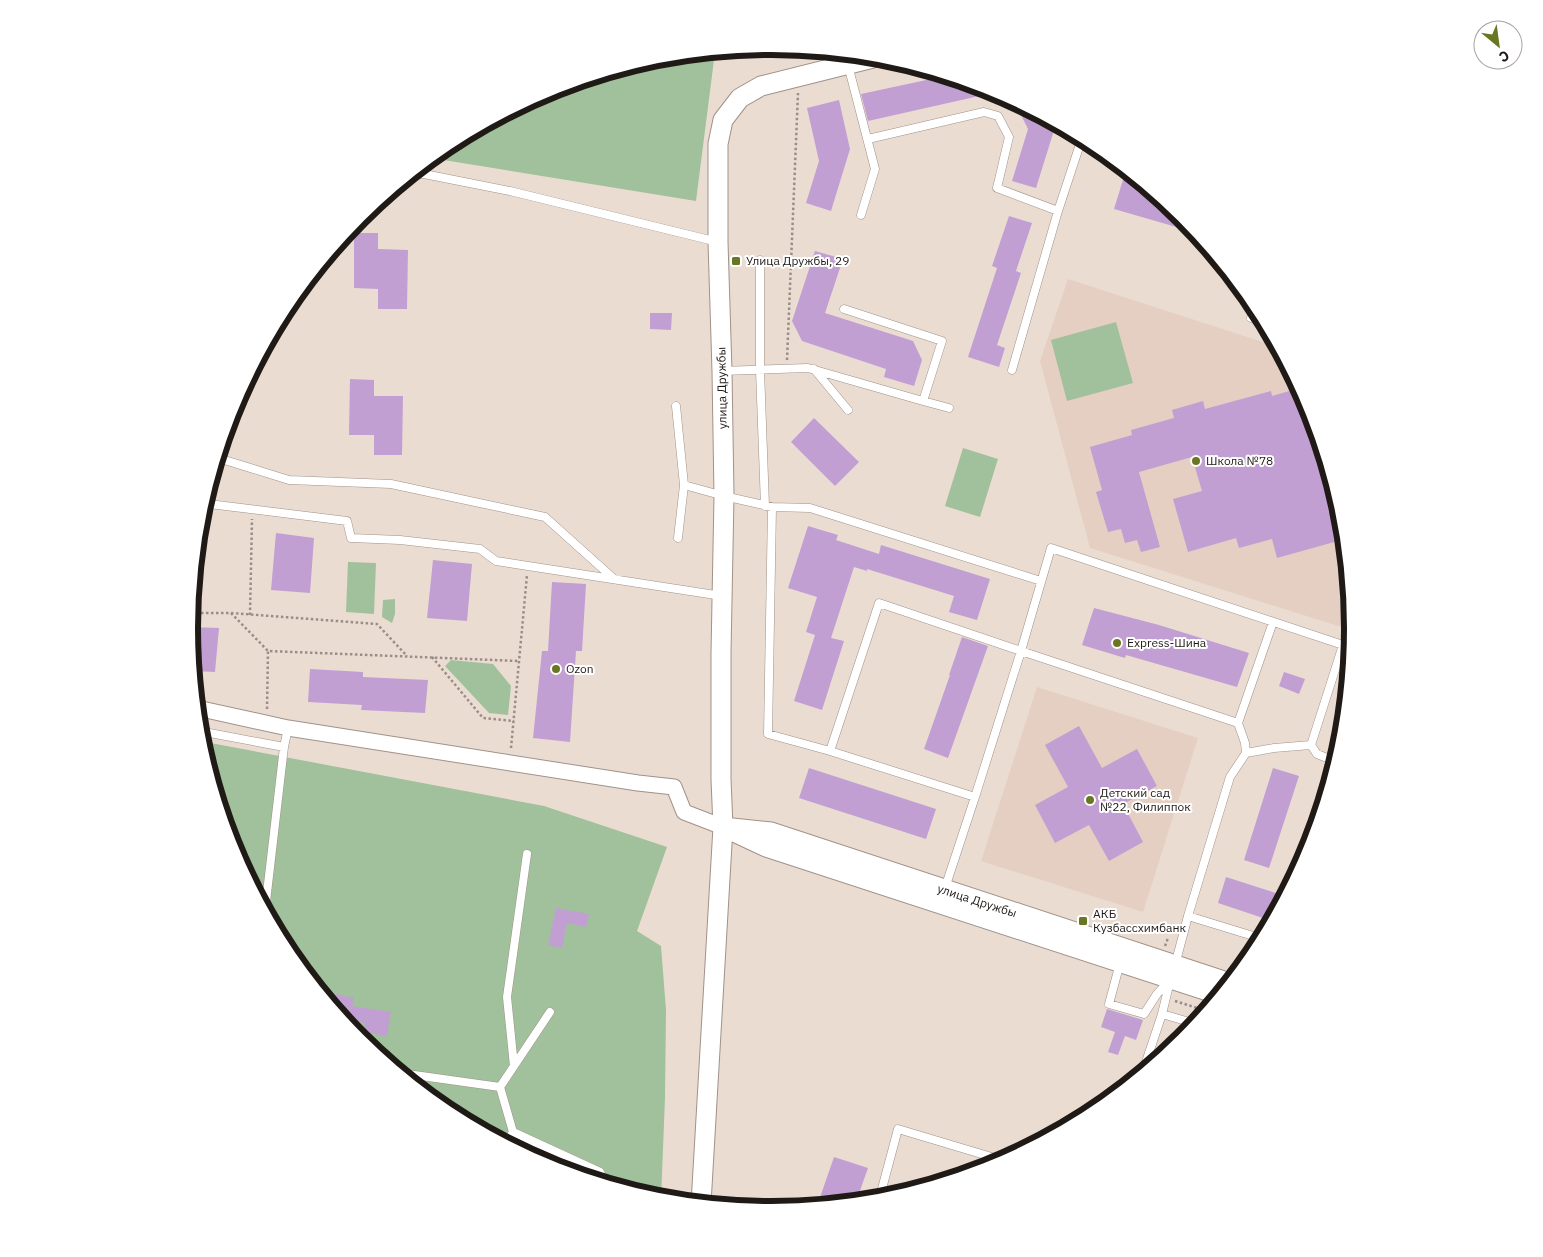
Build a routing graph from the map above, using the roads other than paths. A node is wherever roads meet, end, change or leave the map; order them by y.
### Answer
1 (857, 62) edge
2 (848, 64) junction
3 (868, 139) junction
4 (1080, 145) edge
5 (422, 174) edge
6 (1058, 211) junction
7 (862, 215) dead end
8 (718, 242) junction
9 (760, 260) dead end
10 (844, 309) dead end
11 (814, 369) junction
12 (760, 370) junction
13 (1012, 370) dead end
14 (722, 372) junction
15 (923, 401) junction
16 (676, 406) dead end
17 (949, 408) dead end
18 (848, 410) dead end
19 (224, 460) edge
20 (684, 485) junction
21 (724, 496) junction
22 (212, 504) edge
23 (769, 506) junction
24 (678, 538) dead end
25 (613, 578) junction
26 (1041, 581) junction
27 (722, 596) junction
28 (1274, 622) junction
29 (1342, 645) joint
30 (1021, 651) junction
31 (204, 710) edge
32 (1238, 723) junction
33 (288, 728) junction
34 (208, 733) edge
35 (1311, 745) junction
36 (284, 748) junction
37 (830, 751) junction
38 (1246, 753) junction
39 (1329, 759) edge
40 (974, 797) junction
41 (723, 827) junction
42 (527, 854) dead end
43 (945, 890) junction
44 (266, 899) edge
45 (1188, 916) junction
46 (1254, 937) edge
47 (1120, 963) junction
48 (1173, 972) junction
49 (1223, 982) edge
50 (1214, 993) edge
51 (550, 1012) dead end
52 (1162, 1014) junction
53 (1189, 1022) edge
54 (1145, 1064) edge
55 (514, 1066) junction
56 (411, 1075) edge
57 (500, 1087) junction
58 (513, 1132) junction
59 (509, 1138) edge
60 (993, 1157) edge
61 (602, 1176) edge
62 (881, 1191) edge
63 (701, 1197) edge

1 - 2 street, улица Дружбы
2 - 3 lane
2 - 8 street, улица Дружбы
3 - 6 lane
3 - 7 lane
4 - 6 lane
5 - 8 lane
6 - 13 lane
8 - 14 street, улица Дружбы
9 - 12 lane
10 - 15 lane
11 - 12 lane
11 - 15 lane
11 - 18 lane
12 - 14 lane
12 - 23 lane
14 - 21 street, улица Дружбы
15 - 17 lane
16 - 20 lane
19 - 25 lane
20 - 21 lane
20 - 24 lane
21 - 23 lane
21 - 27 street, улица Дружбы
22 - 25 lane
23 - 26 lane
23 - 37 lane
25 - 27 lane
26 - 28 lane
26 - 30 lane
27 - 41 street, улица Дружбы
28 - 29 lane
28 - 32 lane
29 - 35 lane
30 - 32 lane
30 - 37 lane
30 - 40 lane
31 - 33 street
32 - 38 lane
33 - 36 lane
33 - 41 street
34 - 36 lane
35 - 38 lane
35 - 39 lane
36 - 44 lane
37 - 40 lane
38 - 45 lane
40 - 43 lane
41 - 43 street, улица Дружбы
41 - 47 street, улица Дружбы
41 - 63 street, улица Дружбы
42 - 55 lane
43 - 48 street, улица Дружбы
45 - 46 lane
45 - 48 lane
47 - 48 street, улица Дружбы
47 - 48 lane
48 - 49 street, улица Дружбы
48 - 50 street, улица Дружбы
48 - 52 lane
51 - 55 lane
52 - 53 lane
52 - 54 lane
55 - 57 lane
56 - 57 lane
57 - 58 lane
58 - 59 lane
58 - 61 lane
60 - 62 lane

